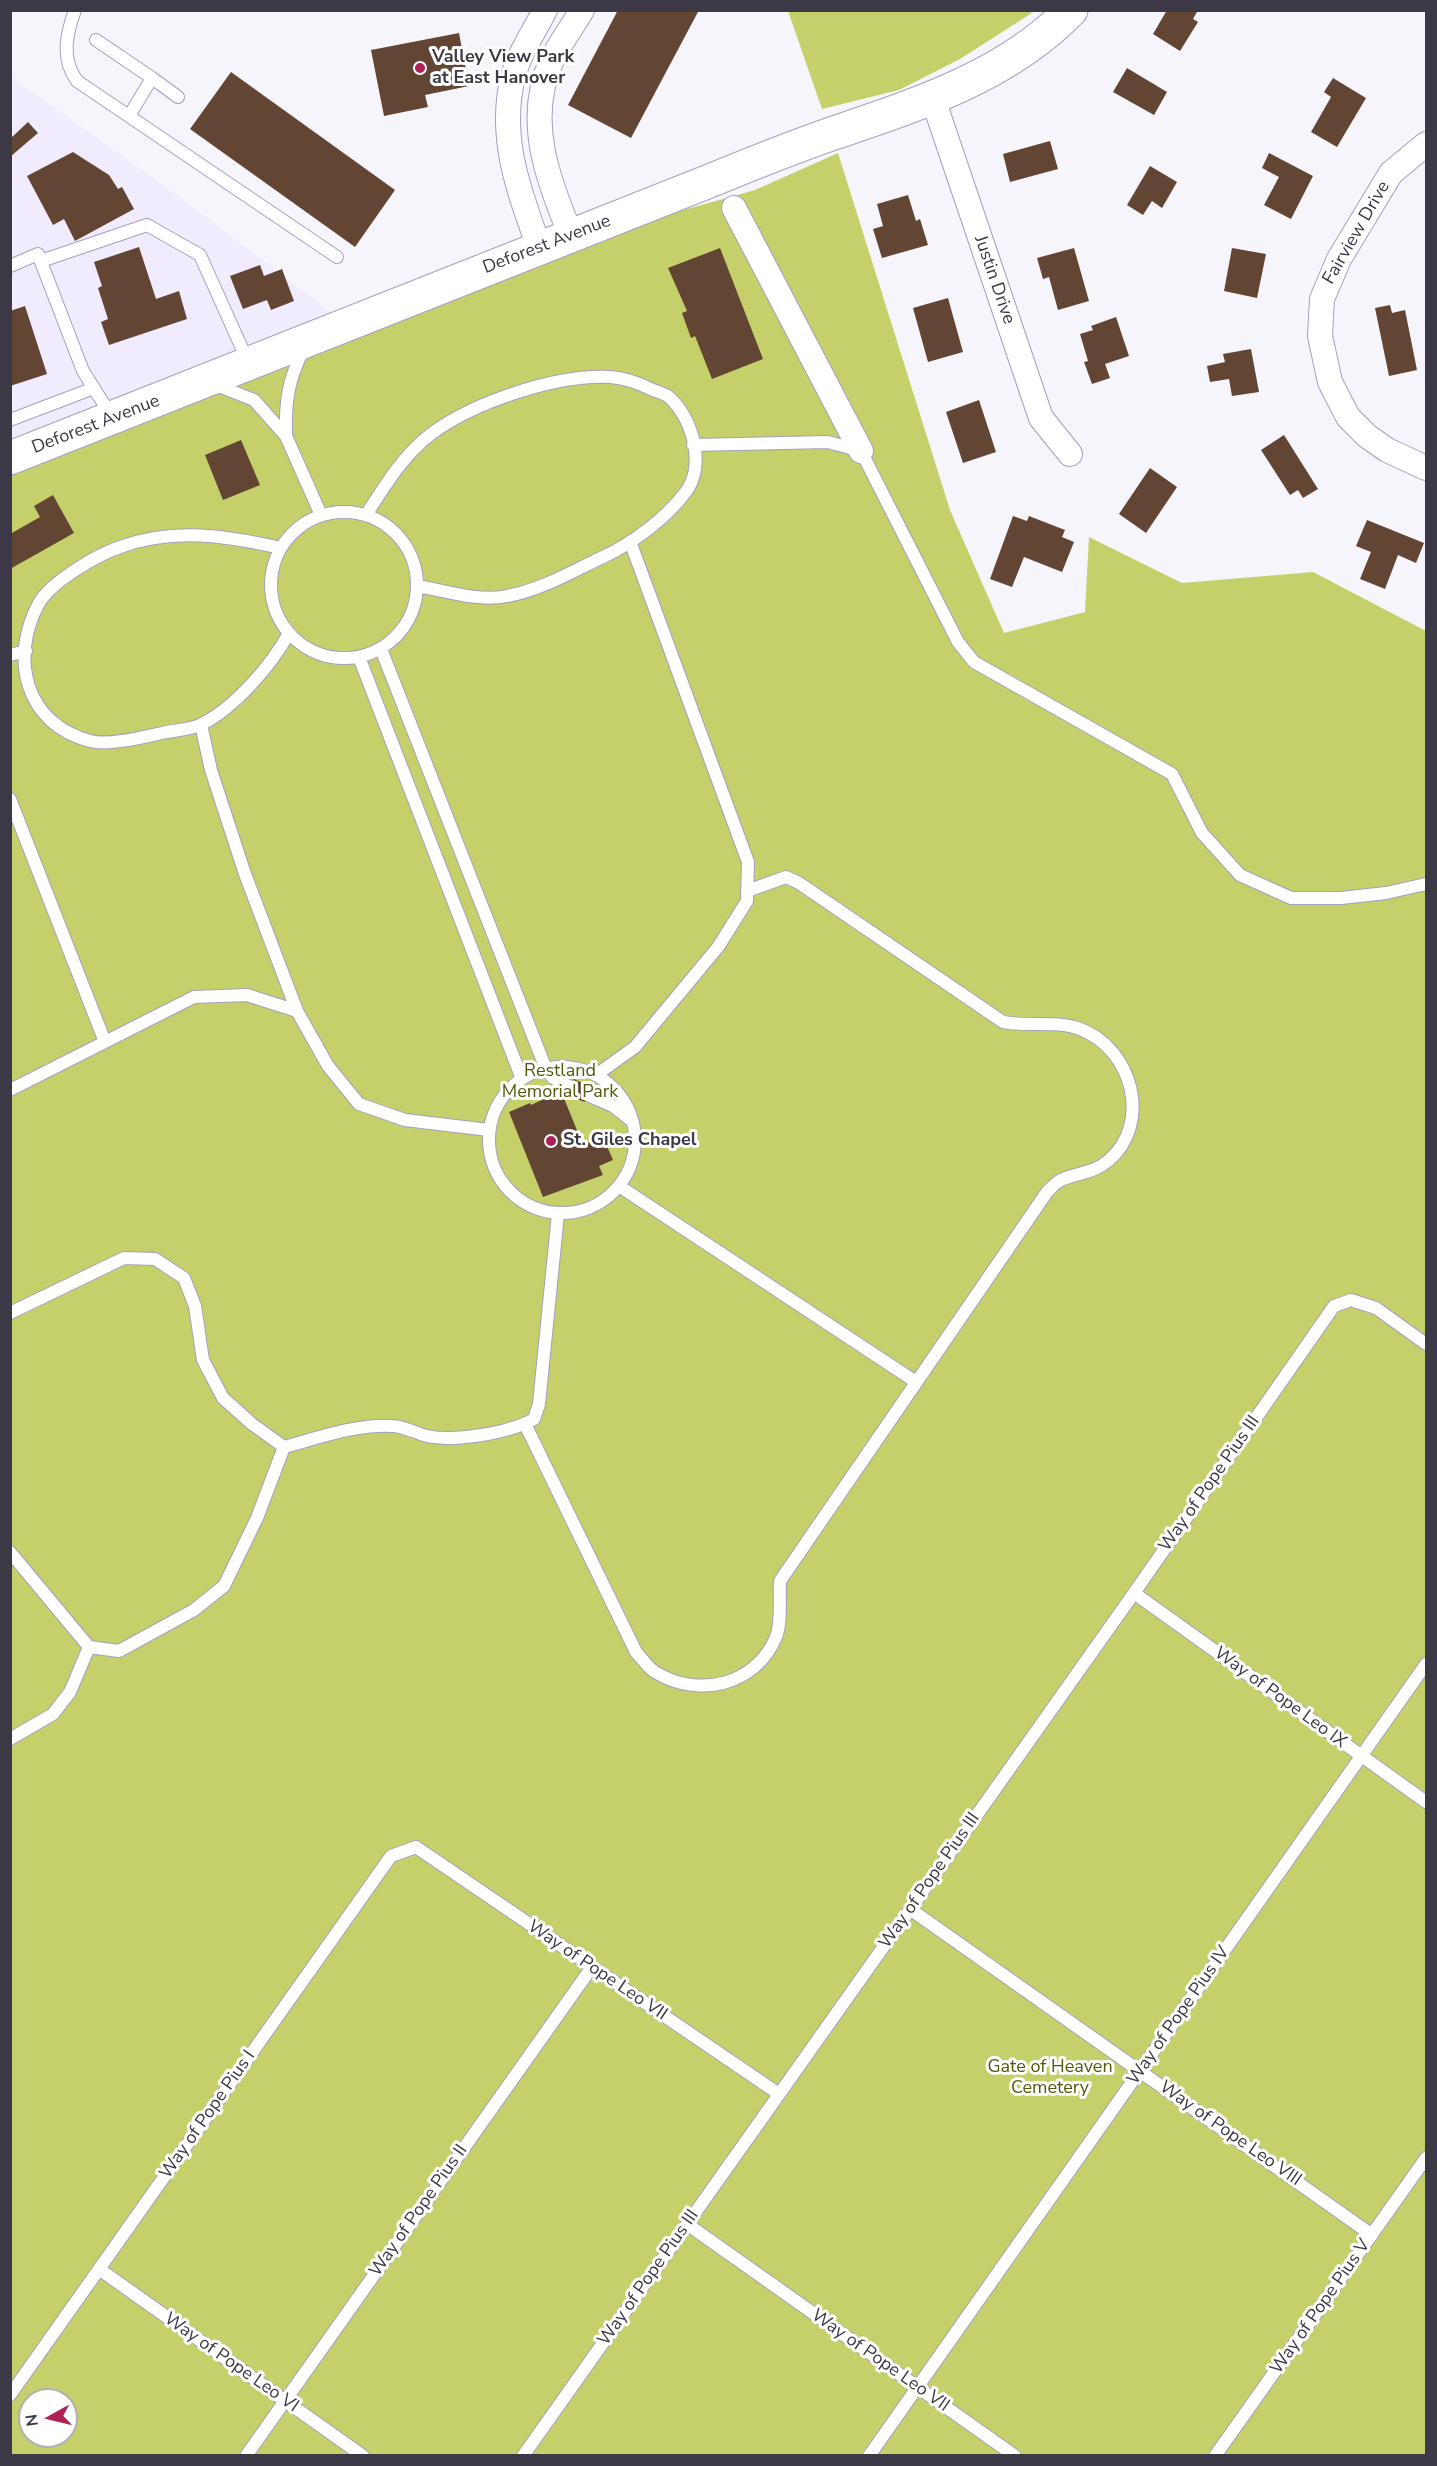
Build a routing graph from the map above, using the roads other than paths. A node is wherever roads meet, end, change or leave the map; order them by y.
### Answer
1 (75, 10) edge
2 (545, 10) edge
3 (582, 10) edge
4 (1071, 10) edge
5 (96, 40) dead end
6 (152, 78) junction
7 (178, 97) dead end
8 (933, 99) junction
9 (129, 116) junction
10 (1426, 144) edge
11 (734, 208) dead end
12 (572, 235) junction
13 (539, 247) junction
14 (338, 257) dead end
15 (41, 261) junction
16 (10, 266) edge
17 (308, 342) junction
18 (249, 365) junction
19 (207, 382) junction
20 (94, 388) junction
21 (112, 418) junction
22 (10, 420) edge
23 (286, 436) junction
24 (693, 445) junction
25 (861, 451) junction
26 (1070, 454) dead end
27 (10, 458) edge
28 (1426, 468) edge
29 (321, 515) junction
30 (366, 515) junction
31 (631, 544) junction
32 (281, 548) junction
33 (418, 586) junction
34 (289, 633) junction
35 (381, 649) junction
36 (26, 651) junction
37 (10, 655) edge
38 (359, 657) junction
39 (201, 725) junction
40 (10, 799) edge
41 (1426, 884) edge
42 (747, 891) junction
43 (297, 1011) junction
44 (105, 1042) junction
45 (546, 1069) junction
46 (596, 1075) junction
47 (522, 1079) junction
48 (569, 1086) dead end
49 (10, 1090) edge
50 (591, 1095) dead end
51 (632, 1121) junction
52 (489, 1130) junction
53 (619, 1186) junction
54 (558, 1214) junction
55 (10, 1313) edge
56 (1426, 1344) edge
57 (916, 1382) junction
58 (525, 1424) junction
59 (284, 1447) junction
60 (10, 1552) edge
61 (1134, 1593) junction
62 (89, 1647) junction
63 (1426, 1664) edge
64 (10, 1739) edge
65 (1361, 1756) junction
66 (1426, 1802) edge
67 (416, 1847) joint
68 (910, 1909) junction
69 (592, 1967) junction
70 (1141, 2070) junction
71 (778, 2094) junction
72 (1426, 2158) edge
73 (687, 2224) junction
74 (1372, 2235) junction
75 (99, 2270) junction
76 (916, 2386) junction
77 (10, 2396) edge
78 (285, 2400) junction
79 (246, 2456) edge
80 (363, 2456) edge
81 (524, 2456) edge
82 (869, 2456) edge
83 (1015, 2456) edge
84 (1215, 2456) edge

1 - 9 lane
2 - 13 street
3 - 12 street
4 - 8 street, Deforest Avenue
5 - 6 lane
6 - 7 lane
6 - 9 lane
8 - 12 street, Deforest Avenue
8 - 26 street, Justin Drive
9 - 14 lane
10 - 28 street, Fairview Drive
11 - 25 street
12 - 13 street, Deforest Avenue
13 - 17 street, Deforest Avenue
15 - 16 lane
15 - 18 lane
15 - 20 lane
17 - 18 street, Deforest Avenue
17 - 23 lane
18 - 19 street, Deforest Avenue
19 - 21 street, Deforest Avenue
19 - 23 lane
20 - 21 lane
20 - 22 lane
21 - 27 street, Deforest Avenue
23 - 29 lane
24 - 25 lane
24 - 30 lane
24 - 31 lane
25 - 41 lane
29 - 30 lane
29 - 32 lane
30 - 33 lane
31 - 33 lane
31 - 42 lane
32 - 34 lane
32 - 36 lane
33 - 35 lane
34 - 38 lane
34 - 39 lane
35 - 38 lane
35 - 45 lane
36 - 37 lane
36 - 39 lane
38 - 47 lane
39 - 43 lane
40 - 44 lane
42 - 46 lane
42 - 57 lane
43 - 44 lane
43 - 52 lane
44 - 49 lane
45 - 46 lane
45 - 47 lane
45 - 48 lane
46 - 51 lane
47 - 52 lane
50 - 51 lane
51 - 53 lane
52 - 54 lane
53 - 54 lane
53 - 57 lane
54 - 58 lane
55 - 59 lane
56 - 61 lane, Way of Pope Pius III
57 - 58 lane
58 - 59 lane
59 - 62 lane
60 - 62 lane
61 - 65 lane, Way of Pope Leo IX
61 - 68 lane, Way of Pope Pius III
62 - 64 lane
63 - 65 lane, Way of Pope Pius IV
65 - 66 lane, Way of Pope Leo IX
65 - 70 lane, Way of Pope Pius IV
67 - 69 lane, Way of Pope Leo VII
67 - 75 lane, Way of Pope Pius I
68 - 70 lane, Way of Pope Leo VIII
68 - 71 lane, Way of Pope Pius III
69 - 71 lane, Way of Pope Leo VII
69 - 78 lane, Way of Pope Pius II
70 - 74 lane, Way of Pope Leo VIII
70 - 76 lane, Way of Pope Pius IV
71 - 73 lane, Way of Pope Pius III
72 - 74 lane, Way of Pope Pius V
73 - 76 lane, Way of Pope Leo VII
73 - 81 lane, Way of Pope Pius III
74 - 84 lane, Way of Pope Pius V
75 - 77 lane, Way of Pope Pius I
75 - 78 lane, Way of Pope Leo VI
76 - 82 lane, Way of Pope Pius IV
76 - 83 lane, Way of Pope Leo VII
78 - 79 lane, Way of Pope Pius II
78 - 80 lane, Way of Pope Leo VI

